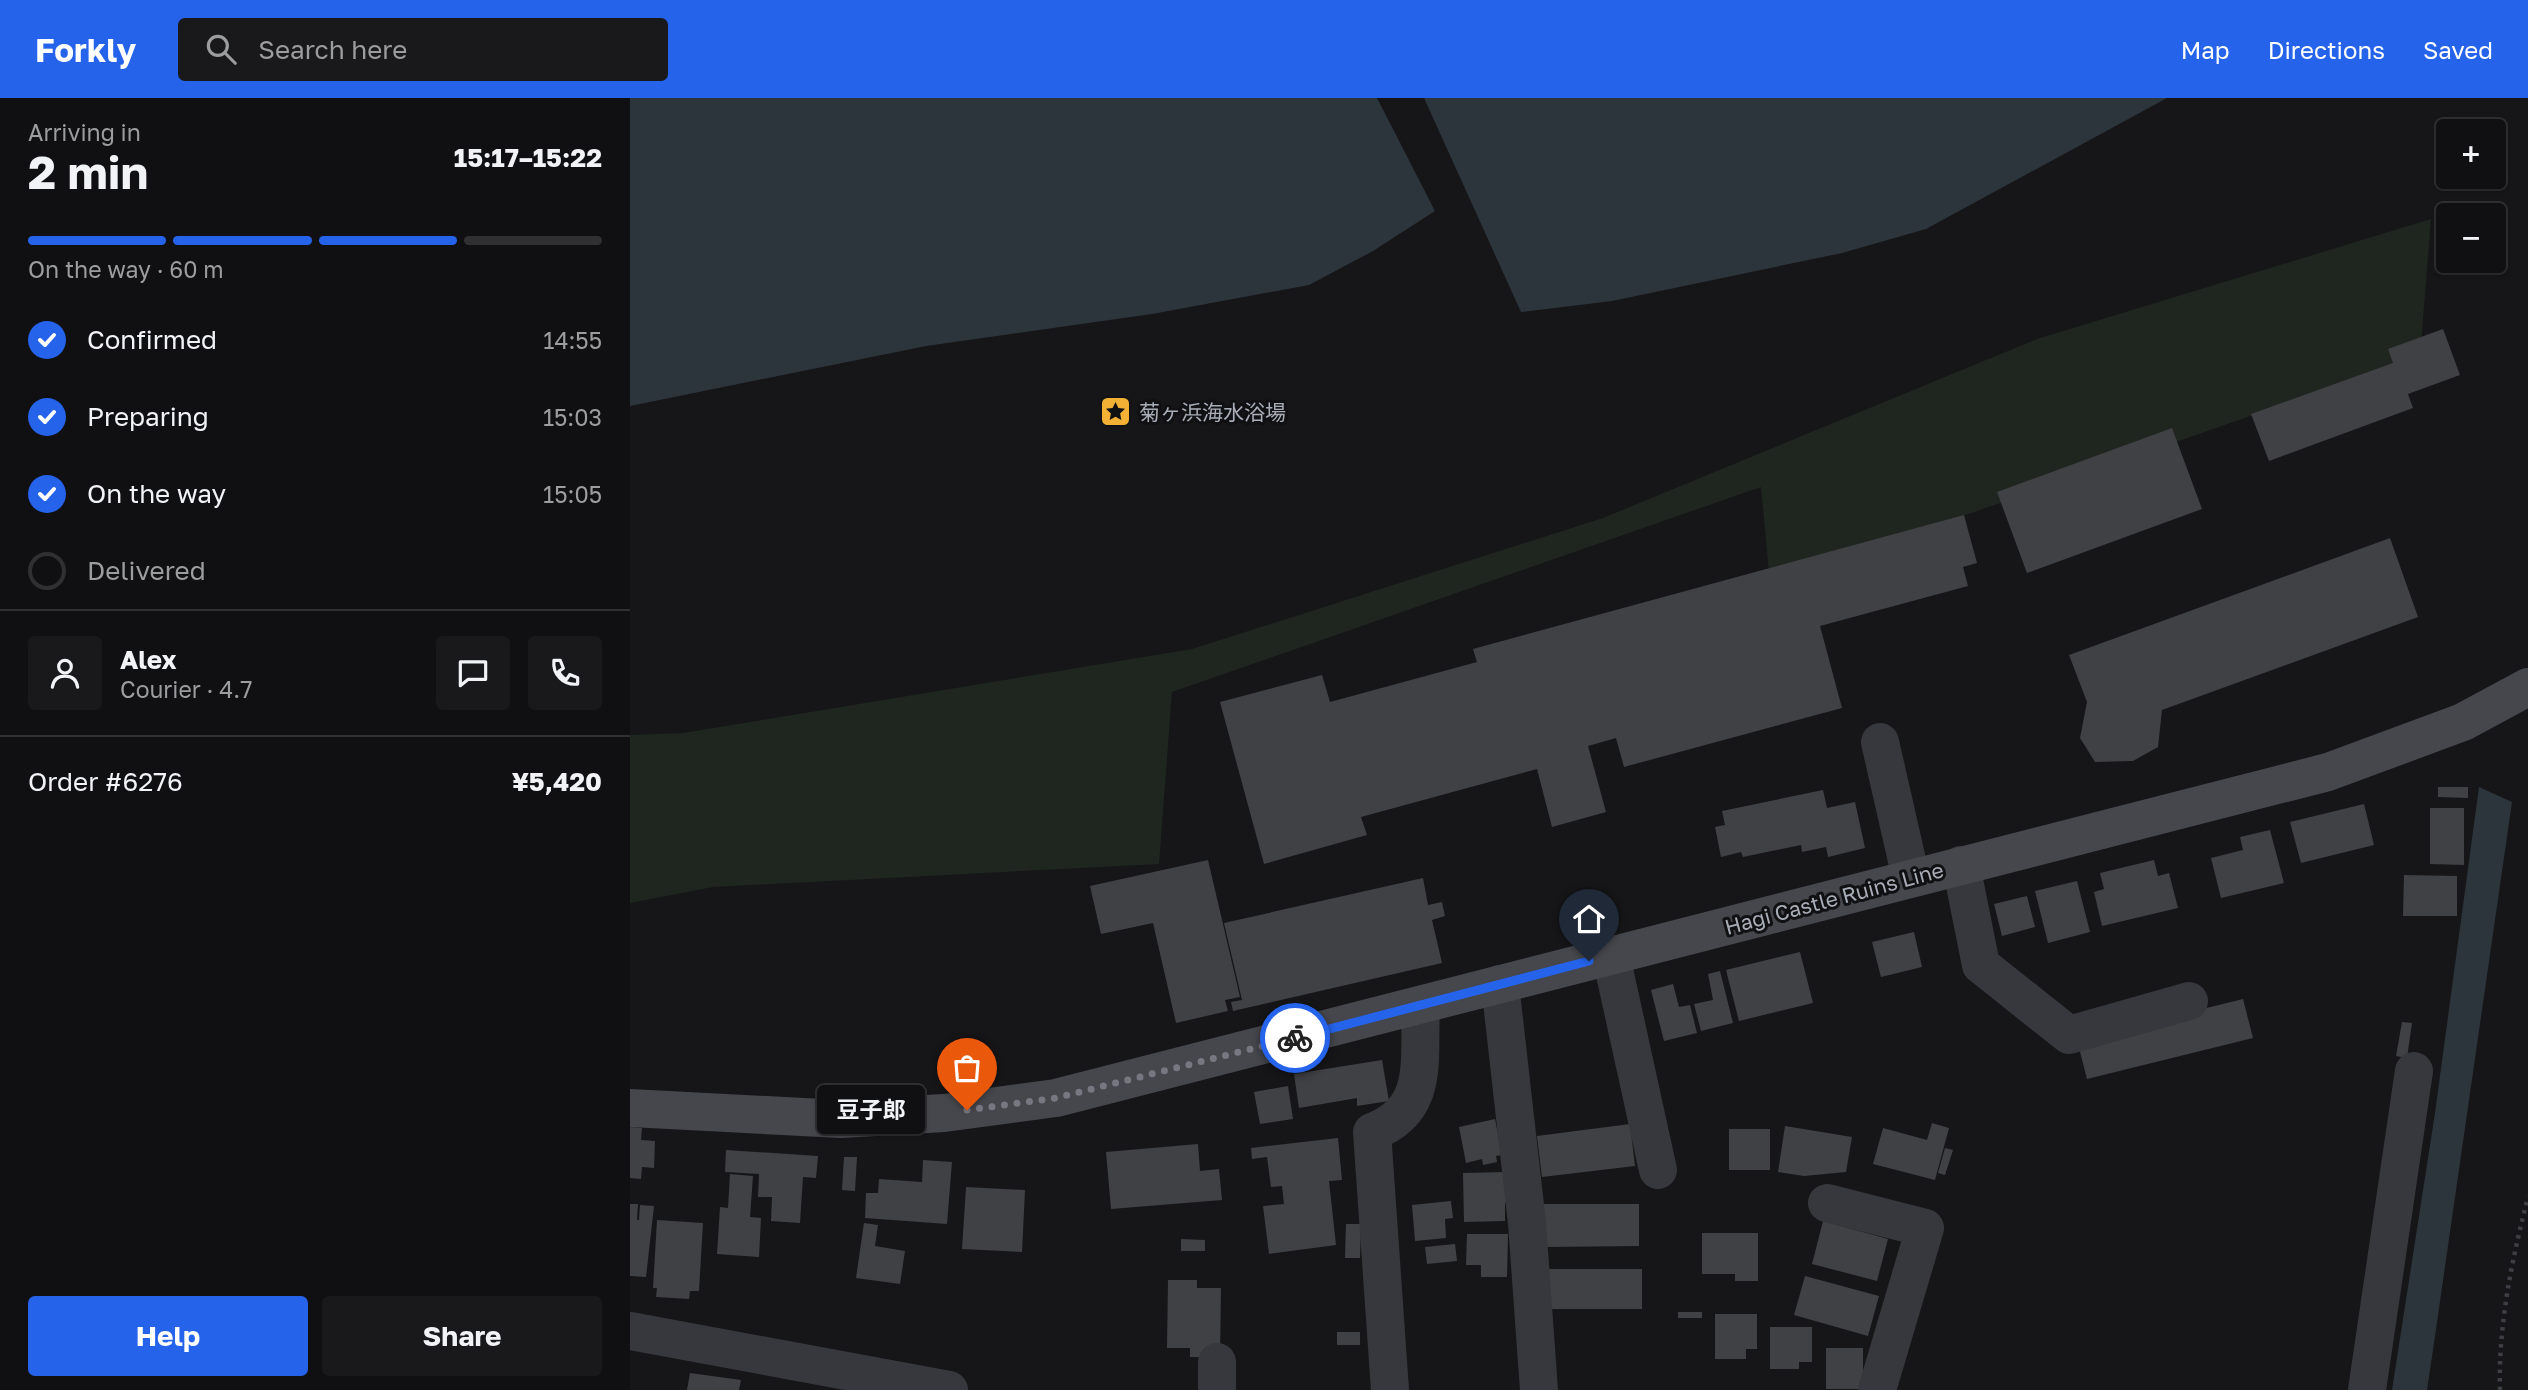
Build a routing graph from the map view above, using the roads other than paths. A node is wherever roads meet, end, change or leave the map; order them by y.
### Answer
1 (2528, 687) edge
2 (1880, 741) dead end
3 (1961, 865) junction
4 (1911, 878) junction
5 (1611, 956) junction
6 (1500, 984) junction
7 (2189, 1001) dead end
8 (1421, 1006) junction
9 (2414, 1071) dead end
10 (630, 1108) edge
11 (1658, 1170) dead end
12 (1827, 1203) dead end
13 (630, 1331) edge
14 (794, 1376) edge
15 (949, 1390) edge
16 (1390, 1390) edge
17 (1539, 1390) edge
18 (1877, 1390) edge
19 (2367, 1390) edge

1 - 3 main road, Hagi Castle Ruins Line
2 - 4 street
3 - 4 main road, Hagi Castle Ruins Line
3 - 7 street
4 - 5 main road, Hagi Castle Ruins Line
5 - 6 main road, Hagi Castle Ruins Line
5 - 11 street
6 - 8 main road, Hagi Castle Ruins Line
6 - 17 street
8 - 10 main road, Hagi Castle Ruins Line
8 - 16 street
9 - 19 street
12 - 18 street
13 - 14 street
14 - 15 street

